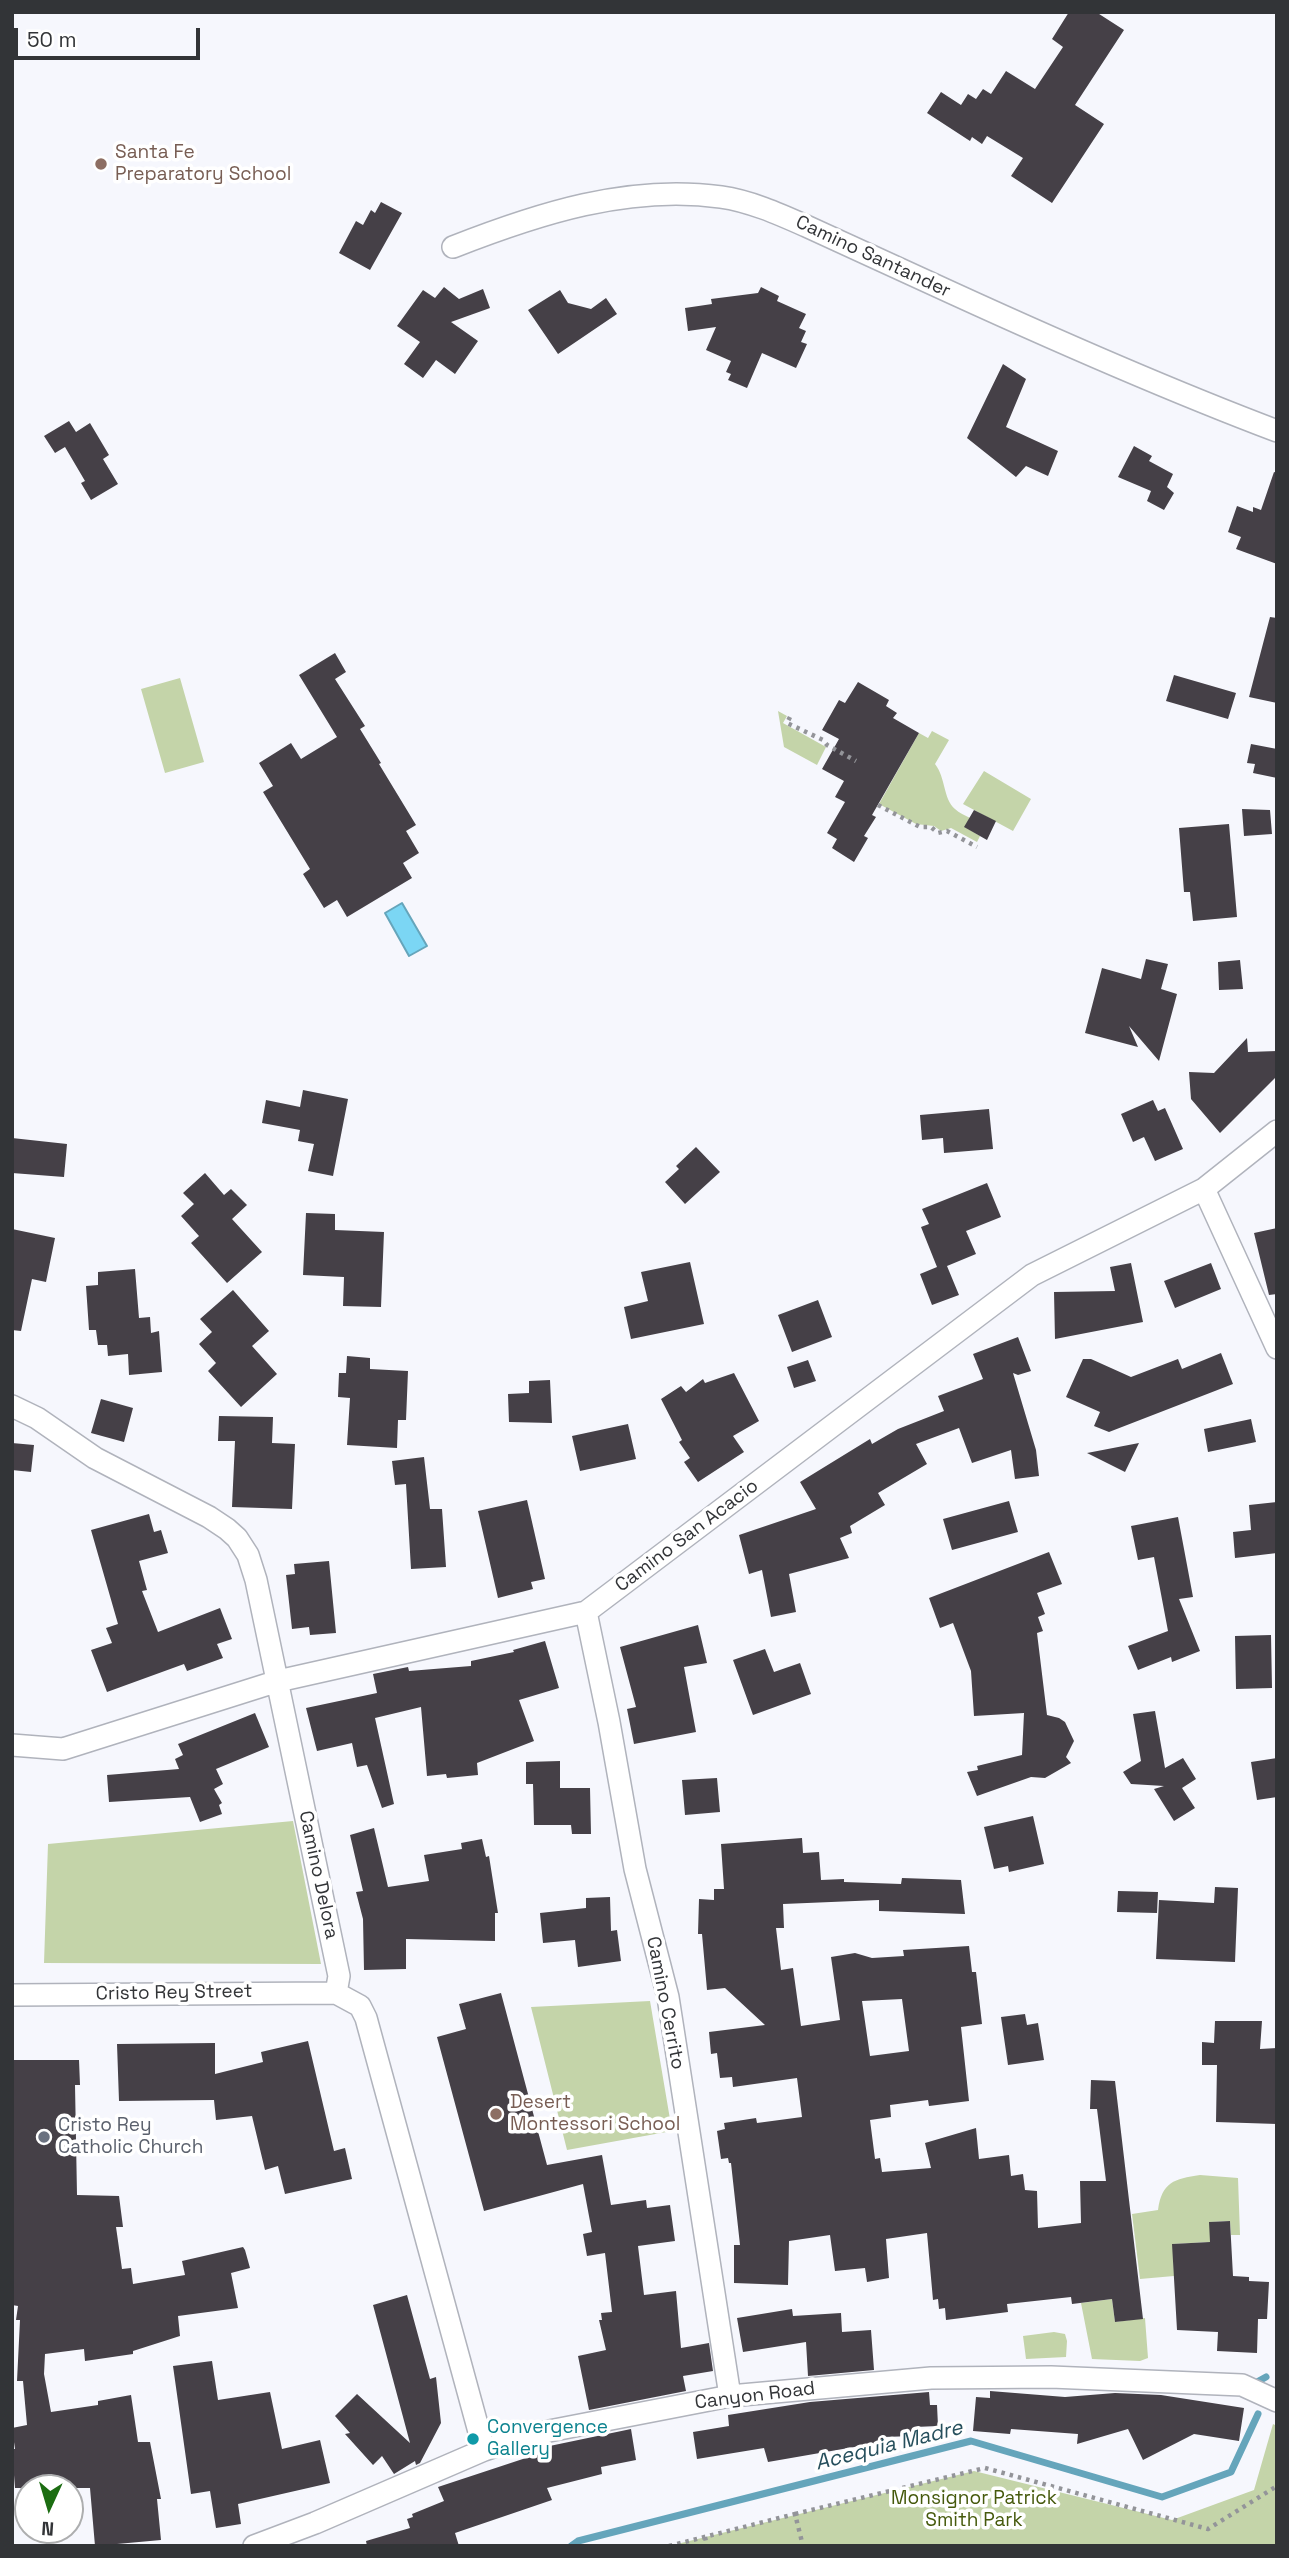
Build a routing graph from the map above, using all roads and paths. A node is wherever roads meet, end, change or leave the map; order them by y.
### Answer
1 (453, 247) dead end
2 (1277, 431) edge
3 (790, 717) dead end
4 (856, 761) dead end
5 (878, 805) dead end
6 (978, 847) dead end
7 (1277, 1131) edge
8 (1204, 1189) junction
9 (1277, 1348) edge
10 (12, 1406) edge
11 (586, 1612) junction
12 (278, 1681) junction
13 (12, 1745) edge
14 (336, 1993) junction
15 (12, 1995) edge
16 (1274, 2395) edge
17 (730, 2396) junction
18 (484, 2450) junction
19 (1277, 2486) edge
20 (796, 2514) junction
21 (705, 2537) junction
22 (254, 2546) edge
23 (669, 2546) edge
24 (707, 2546) edge
25 (803, 2546) edge

1 - 2 street, Camino Santander
3 - 4 path
5 - 6 path
7 - 8 street, Camino San Acacio
8 - 9 street
8 - 11 street, Camino San Acacio
10 - 12 street, Camino Delora
11 - 12 street, Camino San Acacio
11 - 17 street, Camino Cerrito
12 - 13 street, Camino San Acacio
12 - 14 street, Camino Delora
14 - 15 street, Cristo Rey Street
14 - 18 street
16 - 17 street, Canyon Road
17 - 18 street, Canyon Road
18 - 22 street, Canyon Road
19 - 20 path
20 - 21 path
20 - 25 path
21 - 23 path
21 - 24 path

